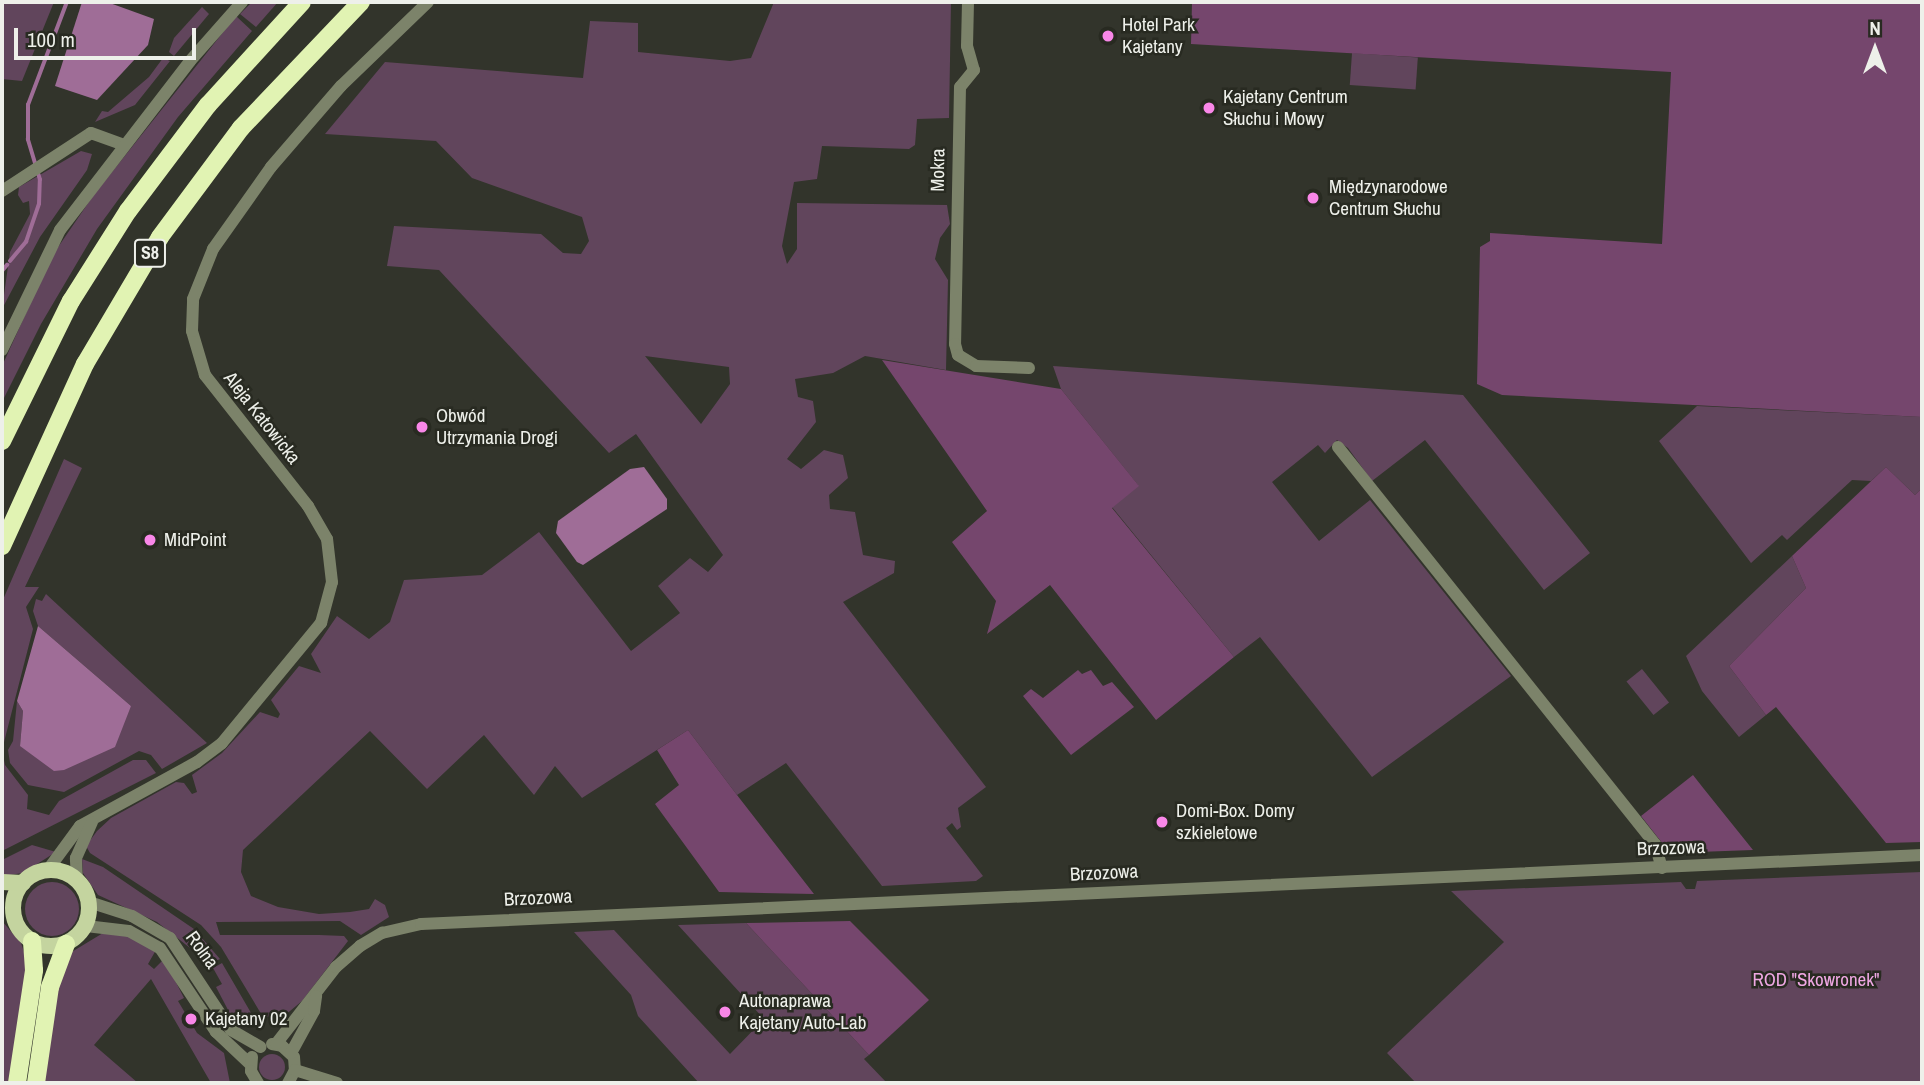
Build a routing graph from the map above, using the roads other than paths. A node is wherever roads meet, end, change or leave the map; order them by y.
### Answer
1 (242, 2) edge
2 (302, 2) edge
3 (361, 2) edge
4 (429, 2) edge
5 (968, 2) edge
6 (124, 145) junction
7 (2, 191) edge
8 (2, 350) edge
9 (1029, 368) dead end
10 (2, 441) edge
11 (1338, 447) dead end
12 (2, 546) edge
13 (92, 822) junction
14 (1922, 855) edge
15 (1662, 868) junction
16 (47, 871) junction
17 (77, 880) junction
18 (2, 881) edge
19 (23, 883) junction
20 (89, 902) junction
21 (8, 913) edge
22 (86, 926) junction
23 (32, 941) junction
24 (66, 944) junction
25 (316, 996) junction
26 (276, 1044) junction
27 (261, 1047) junction
28 (292, 1053) junction
29 (250, 1064) junction
30 (295, 1070) junction
31 (254, 1082) edge
32 (18, 1083) edge
33 (36, 1083) edge
34 (288, 1083) edge
35 (337, 1083) edge

1 - 6 street
2 - 10 highway, S8
3 - 12 highway, S8
4 - 13 street, Aleja Katowicka
5 - 9 street, Mokra
6 - 7 street
6 - 8 street
11 - 15 street
13 - 16 street, Aleja Katowicka
13 - 17 street
14 - 15 street, Brzozowa
15 - 25 street, Brzozowa
16 - 17 main road
16 - 19 main road
17 - 20 main road
18 - 19 main road
19 - 21 main road
20 - 22 main road
20 - 27 street, Rolna
21 - 23 main road
22 - 24 main road
22 - 29 street, Rolna
23 - 24 main road
23 - 32 highway
24 - 33 highway
25 - 26 street, Brzozowa
25 - 28 street, Brzozowa
26 - 27 street
26 - 28 street
27 - 29 street
28 - 30 street
29 - 31 street
30 - 34 street
30 - 35 street

